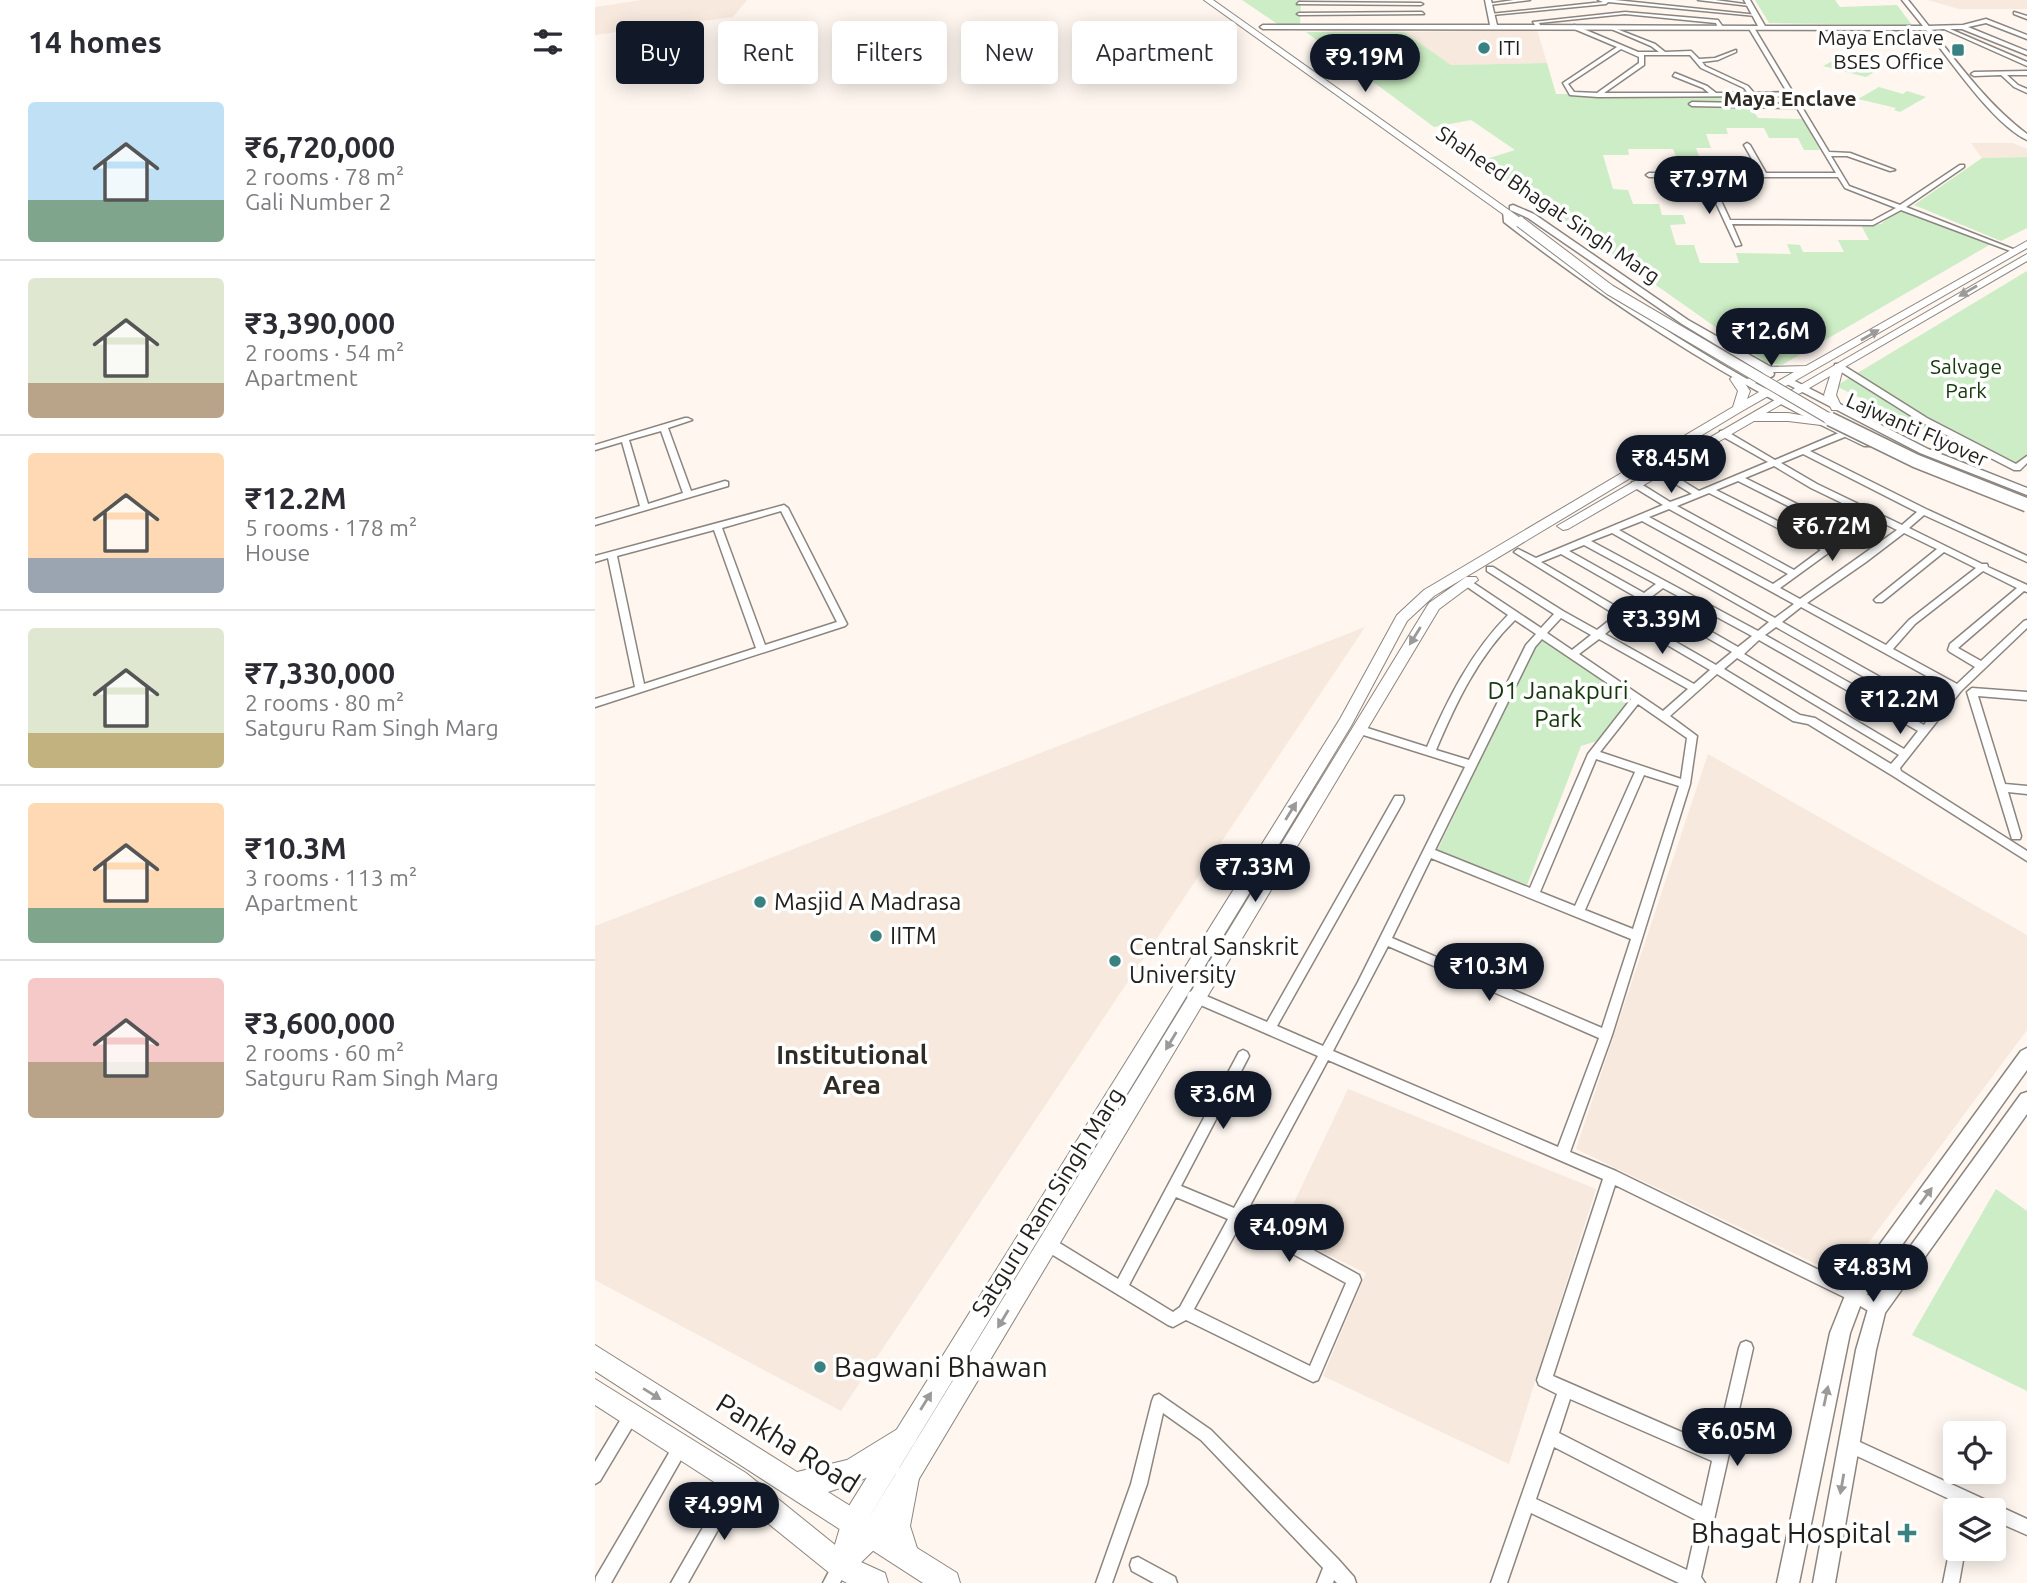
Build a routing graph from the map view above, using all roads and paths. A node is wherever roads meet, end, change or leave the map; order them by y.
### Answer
1 (1207, 0) edge
2 (1224, 0) edge
3 (1528, 0) edge
4 (1700, 0) edge
5 (1905, 0) edge
6 (1914, 0) edge
7 (1603, 1) edge
8 (1634, 1) edge
9 (1299, 2) edge
10 (1355, 2) edge
11 (1421, 2) edge
12 (1489, 2) edge
13 (1749, 3) edge
14 (1620, 4) junction
15 (1355, 13) junction
16 (1422, 13) junction
17 (1625, 13) junction
18 (2016, 13) dead end
19 (1299, 14) junction
20 (1492, 14) junction
21 (1756, 15) junction
22 (2027, 18) edge
23 (1263, 27) junction
24 (1299, 27) junction
25 (1356, 27) junction
26 (1423, 27) junction
27 (1494, 27) junction
28 (1538, 27) junction
29 (1574, 27) junction
30 (1611, 27) junction
31 (1720, 27) junction
32 (1751, 27) junction
33 (1762, 27) junction
34 (1963, 27) junction
35 (1928, 29) junction
36 (1942, 29) junction
37 (1272, 34) junction
38 (2027, 37) edge
39 (1967, 39) junction
40 (1620, 47) junction
41 (1734, 51) dead end
42 (1662, 52) junction
43 (1637, 54) junction
44 (2027, 54) edge
45 (1698, 61) junction
46 (2027, 64) edge
47 (2027, 72) edge
48 (1974, 74) junction
49 (1675, 75) dead end
50 (2004, 75) junction
51 (2027, 90) edge
52 (1714, 94) junction
53 (1752, 94) junction
54 (1791, 94) junction
55 (1598, 95) junction
56 (1692, 104) dead end
57 (1798, 106) junction
58 (2027, 132) edge
59 (2027, 138) edge
60 (1747, 145) dead end
61 (1827, 154) junction
62 (1671, 166) dead end
63 (1962, 166) dead end
64 (1892, 170) dead end
65 (1649, 175) dead end
66 (1675, 175) junction
67 (1706, 175) junction
68 (1764, 175) junction
69 (1841, 175) junction
70 (1902, 207) junction
71 (1509, 210) junction
72 (1525, 222) junction
73 (1727, 222) junction
74 (2027, 244) edge
75 (1738, 245) dead end
76 (2015, 251) junction
77 (2027, 257) edge
78 (1837, 366) junction
79 (1812, 368) junction
80 (1767, 369) junction
81 (1736, 379) junction
82 (1789, 381) junction
83 (1801, 388) junction
84 (1771, 398) junction
85 (1836, 408) junction
86 (1745, 413) junction
87 (688, 420) dead end
88 (1817, 422) junction
89 (664, 427) junction
90 (1723, 433) junction
91 (1845, 434) junction
92 (625, 439) junction
93 (597, 445) edge
94 (1803, 450) junction
95 (1924, 452) junction
96 (2027, 458) edge
97 (1774, 464) junction
98 (1913, 465) junction
99 (1659, 470) junction
100 (1739, 478) junction
101 (725, 484) dead end
102 (1635, 484) junction
103 (1710, 490) junction
104 (2027, 492) edge
105 (1699, 494) junction
106 (688, 495) junction
107 (2027, 498) edge
108 (2027, 505) edge
109 (1670, 506) junction
110 (645, 508) junction
111 (1923, 511) junction
112 (2027, 512) edge
113 (1874, 516) junction
114 (1642, 517) junction
115 (595, 522) edge
116 (717, 527) junction
117 (1611, 529) junction
118 (1904, 530) junction
119 (1849, 533) junction
120 (1584, 541) junction
121 (1944, 548) junction
122 (1826, 549) junction
123 (1561, 550) junction
124 (612, 554) junction
125 (1525, 556) junction
126 (595, 559) edge
127 (2027, 559) edge
128 (1984, 566) junction
129 (1490, 569) junction
130 (1793, 573) junction
131 (1466, 582) junction
132 (1662, 584) junction
133 (2025, 588) edge
134 (1773, 589) junction
135 (1646, 597) junction
136 (1879, 600) dead end
137 (1799, 605) junction
138 (1560, 613) junction
139 (1515, 614) junction
140 (1621, 616) junction
141 (1777, 623) junction
142 (2027, 623) edge
143 (1542, 632) junction
144 (1598, 634) junction
145 (1761, 635) junction
146 (762, 650) junction
147 (1887, 650) junction
148 (1738, 653) junction
149 (1573, 654) junction
150 (1982, 666) junction
151 (1719, 669) junction
152 (640, 688) junction
153 (1694, 688) junction
154 (1958, 689) junction
155 (2027, 696) edge
156 (1636, 699) junction
157 (595, 703) edge
158 (1937, 714) junction
159 (1665, 715) junction
160 (1361, 730) junction
161 (1925, 730) junction
162 (1430, 752) junction
163 (1593, 754) junction
164 (1905, 754) junction
165 (1472, 765) junction
166 (1641, 769) junction
167 (1897, 773) junction
168 (1685, 784) junction
169 (2000, 788) junction
170 (2027, 790) edge
171 (1399, 799) dead end
172 (2016, 836) dead end
173 (1428, 852) junction
174 (2027, 857) edge
175 (1533, 895) junction
176 (1578, 912) junction
177 (1637, 936) junction
178 (1385, 940) junction
179 (1179, 990) junction
180 (1197, 998) junction
181 (1269, 1029) junction
182 (1606, 1035) junction
183 (1325, 1055) junction
184 (1243, 1056) dead end
185 (2027, 1056) edge
186 (2025, 1106) edge
187 (1562, 1155) junction
188 (1611, 1176) junction
189 (1174, 1190) junction
190 (1237, 1216) junction
191 (1048, 1244) junction
192 (1120, 1289) junction
193 (1855, 1295) junction
194 (1877, 1309) junction
195 (1185, 1312) junction
196 (1746, 1348) dead end
197 (595, 1357) edge
198 (1566, 1390) junction
199 (595, 1391) edge
200 (632, 1414) junction
201 (1549, 1436) junction
202 (904, 1438) junction
203 (681, 1445) junction
204 (1849, 1445) junction
205 (1721, 1457) junction
206 (595, 1476) edge
207 (907, 1478) junction
208 (737, 1482) junction
209 (796, 1485) junction
210 (1952, 1498) edge
211 (1526, 1502) junction
212 (1707, 1517) junction
213 (2006, 1517) edge
214 (2027, 1527) edge
215 (862, 1529) junction
216 (906, 1557) junction
217 (1955, 1561) edge
218 (1138, 1565) dead end
219 (1332, 1565) junction
220 (836, 1574) edge
221 (1694, 1582) edge
222 (602, 1583) edge
223 (679, 1583) edge
224 (875, 1583) edge
225 (947, 1583) edge
226 (1104, 1583) edge
227 (1169, 1583) edge
228 (1325, 1583) edge
229 (1348, 1583) edge
230 (1499, 1583) edge
231 (1788, 1583) edge
232 (1824, 1583) edge
233 (1951, 1583) edge

1 - 71 main road
2 - 23 main road, Shaheed Bhagat Singh Marg
3 - 12 street
4 - 13 street
5 - 35 street
6 - 36 street
7 - 14 street
7 - 20 street
8 - 14 street
8 - 21 street
9 - 10 street
9 - 19 street
10 - 11 street
10 - 15 street
11 - 16 street
12 - 20 street
13 - 21 street
14 - 17 street
15 - 16 street
15 - 19 street
15 - 25 street
16 - 26 street
17 - 28 street
17 - 31 street
18 - 22 street
19 - 24 street
20 - 27 street
21 - 33 street
23 - 24 street
23 - 37 main road, Shaheed Bhagat Singh Marg
24 - 25 street
24 - 37 street
25 - 26 street
26 - 27 street
27 - 28 street
28 - 29 street
29 - 30 street
29 - 40 street
30 - 31 street
30 - 42 street
31 - 32 street
32 - 33 street
32 - 54 street
33 - 35 street
34 - 36 street
34 - 38 street
34 - 44 street
35 - 36 street
35 - 59 street
36 - 39 street
36 - 48 street
37 - 71 main road, Shaheed Bhagat Singh Marg
39 - 46 street
39 - 47 street
40 - 43 street
40 - 55 street
41 - 45 street
42 - 43 street
42 - 45 street
43 - 55 street
45 - 53 street
47 - 50 street
48 - 50 street
48 - 58 street
49 - 52 street
50 - 51 street
52 - 53 street
52 - 55 street
53 - 54 street
54 - 57 street
56 - 57 street
57 - 61 street
60 - 68 street
61 - 64 street
61 - 69 street
62 - 66 street
63 - 70 street
65 - 66 street
66 - 67 street
67 - 68 street
67 - 73 street
68 - 69 street
69 - 70 street
70 - 73 street
70 - 76 street
71 - 72 main road
71 - 80 street, Shaheed Bhagat Singh Marg
71 - 81 street, Shaheed Bhagat Singh Marg
72 - 107 main road, Lajwanti Flyover, bridge
72 - 108 main road, Lajwanti Flyover, bridge
73 - 75 street
74 - 76 main road
79 -> 76 main road
77 -> 78 main road
78 - 83 main road
78 - 85 main road
78 - 96 street
79 - 80 main road
79 - 82 main road
80 - 81 street
80 - 82 main road, Shaheed Bhagat Singh Marg
81 - 84 street, Shaheed Bhagat Singh Marg
81 - 86 main road
82 - 83 street
82 - 84 main road
83 - 84 main road
83 - 85 street
84 - 86 main road, Satguru Ram Singh Marg
84 - 88 street, Shaheed Bhagat Singh Marg
85 - 95 street
86 - 88 main road
86 - 90 main road, Satguru Ram Singh Marg
179 -> 86 main road, Satguru Ram Singh Marg
87 - 89 street
88 - 91 street, Shaheed Bhagat Singh Marg
89 - 92 street
89 - 106 street
90 - 97 street
90 - 99 main road, Satguru Ram Singh Marg
91 - 94 street
91 - 98 street, Shaheed Bhagat Singh Marg
92 - 93 street
92 - 110 street
94 - 97 street
94 - 111 street
95 - 98 street
95 - 104 street
97 - 100 street
97 - 113 street
98 - 112 street, Shaheed Bhagat Singh Marg
99 - 102 main road, Satguru Ram Singh Marg
99 - 105 street
100 - 103 street
100 - 119 street
101 - 106 street
102 - 109 street
102 - 125 main road, Satguru Ram Singh Marg
103 - 105 street
103 - 122 street
105 - 109 street
106 - 110 street
109 - 114 street
109 - 130 street
110 - 115 street
111 - 118 street
111 - 127 street
113 - 118 street
113 - 119 street
114 - 117 street
114 - 134 street
116 - 124 street
116 - 146 street
116 - 146 street
117 - 120 street
117 - 141 street
118 - 121 street
118 - 137 street
119 - 122 street
120 - 123 street
120 - 132 street
121 - 128 street
121 - 136 street
122 - 130 street
123 - 125 street
123 - 135 street
124 - 126 street
124 - 152 street
125 - 129 main road, Satguru Ram Singh Marg
125 - 140 street
128 - 133 street
128 - 147 street
129 - 131 main road, Satguru Ram Singh Marg
129 - 138 street
130 - 134 street
131 - 139 street
131 -> 160 main road, Satguru Ram Singh Marg
132 - 135 street
132 - 145 street
133 - 150 street
134 - 137 street
135 - 140 street
135 - 148 street
137 - 141 street
137 - 147 street
138 - 143 street
138 - 144 street
139 - 143 street
139 - 162 street
140 - 144 street
140 - 151 street
141 - 145 street
141 - 158 street
142 - 150 street
143 - 149 street
143 - 165 street
144 - 149 street
144 - 153 street
145 - 148 street
145 - 161 street
146 - 152 street
147 - 154 street
148 - 151 street
148 - 164 street
149 - 156 street
150 - 154 street
151 - 153 street
151 - 167 street
152 - 157 street
153 - 159 street
154 - 158 street
155 - 169 street
156 - 159 street
156 - 163 street
158 - 161 street
159 - 168 street
160 - 162 street
160 - 180 main road, Satguru Ram Singh Marg
161 - 164 street
162 - 165 street
163 - 166 street
163 - 175 street
164 - 167 street
165 - 173 street
166 - 168 street
166 - 176 street
167 - 174 street
168 - 177 street
169 - 170 street
169 - 172 street
171 - 181 street
173 - 175 street
173 - 178 street
175 - 176 street
176 - 177 street
177 - 182 street
178 - 182 street
178 - 183 street
179 - 180 street
202 -> 179 main road, Satguru Ram Singh Marg
180 - 181 street
180 -> 191 main road, Satguru Ram Singh Marg
181 - 183 street
182 - 187 street
183 - 187 street
183 - 190 street
184 - 189 street
193 -> 185 street
186 - 194 street
187 - 188 street
188 - 193 street
188 - 198 street
189 - 190 street
189 - 192 street
190 - 195 street
190 - 195 street
191 - 192 street
191 -> 207 main road, Satguru Ram Singh Marg
192 - 195 street
193 - 194 street
231 -> 193 street
194 - 204 street
196 - 205 street
197 -> 209 main road, Pankha Road
198 - 201 street
198 - 205 street
199 - 200 main road
200 - 203 main road
200 - 206 street
201 - 211 street
201 - 212 street
202 - 209 main road
202 - 215 main road, Satguru Ram Singh Marg
203 - 208 main road
203 - 222 street
204 - 210 street
204 -> 232 street
205 - 212 street
207 - 215 main road, Satguru Ram Singh Marg
207 - 216 main road
208 - 220 main road
208 - 223 street
209 - 215 main road, Pankha Road
211 - 221 street
211 - 230 street
212 - 221 street
213 - 214 street
215 - 216 main road, Pankha Road
215 - 220 main road, Satguru Ram Singh Marg
216 - 225 main road, Pankha Road
217 - 233 street
218 - 227 street
219 - 226 street
219 - 228 street
219 - 229 street
220 - 224 main road

